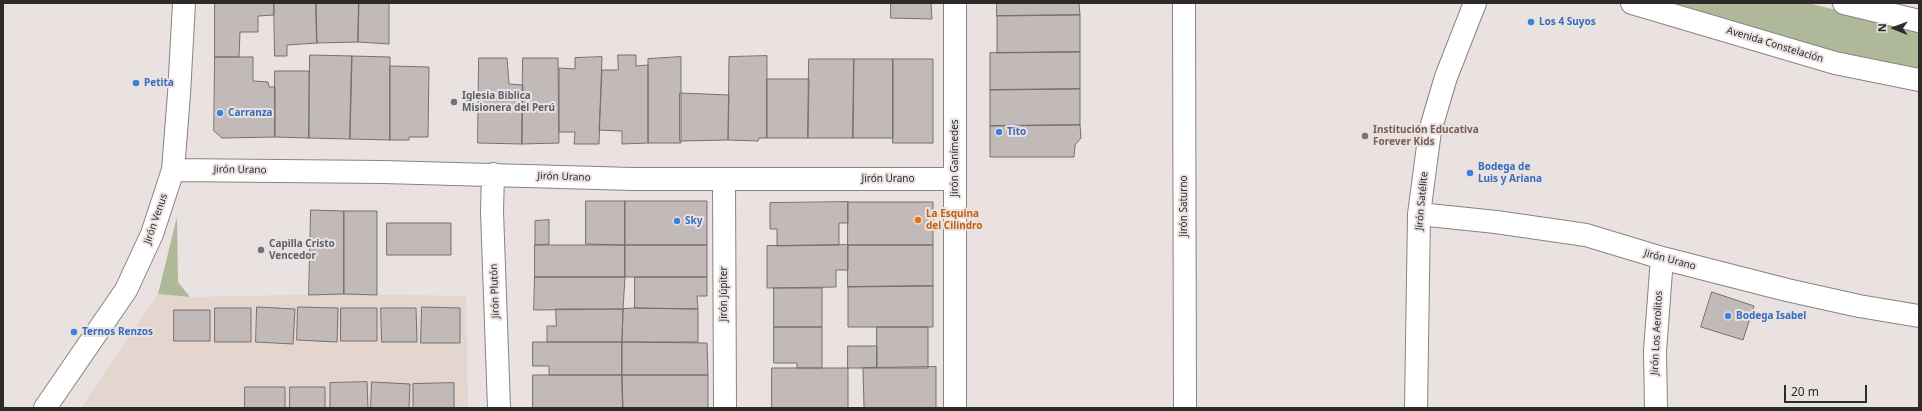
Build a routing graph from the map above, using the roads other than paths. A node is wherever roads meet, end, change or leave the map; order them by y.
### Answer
1 (184, 3) edge
2 (955, 3) edge
3 (1184, 3) edge
4 (1475, 3) edge
5 (1632, 3) edge
6 (1844, 3) edge
7 (1919, 21) edge
8 (1919, 80) edge
9 (173, 170) junction
10 (493, 174) junction
11 (955, 179) junction
12 (724, 180) junction
13 (1419, 214) junction
14 (1662, 258) junction
15 (1919, 316) edge
16 (45, 408) edge
17 (499, 408) edge
18 (725, 408) edge
19 (955, 408) edge
20 (1184, 408) edge
21 (1416, 408) edge
22 (1656, 408) edge

1 - 9 street, Jirón Venus
2 - 11 street, Jirón Ganímedes
3 - 20 street, Jirón Saturno
4 - 13 street, Jirón Satélite
5 - 8 street, Avenida Constelación
6 - 7 street
9 - 10 street, Jirón Urano
9 - 16 street, Jirón Venus
10 - 12 street, Jirón Urano
10 - 17 street, Jirón Plutón
11 - 12 street, Jirón Urano
11 - 19 street, Jirón Ganímedes
12 - 18 street, Jirón Júpiter
13 - 14 street, Jirón Urano
13 - 21 street, Jirón Satélite
14 - 15 street, Jirón Urano
14 - 22 street, Jirón Los Aerolitos

